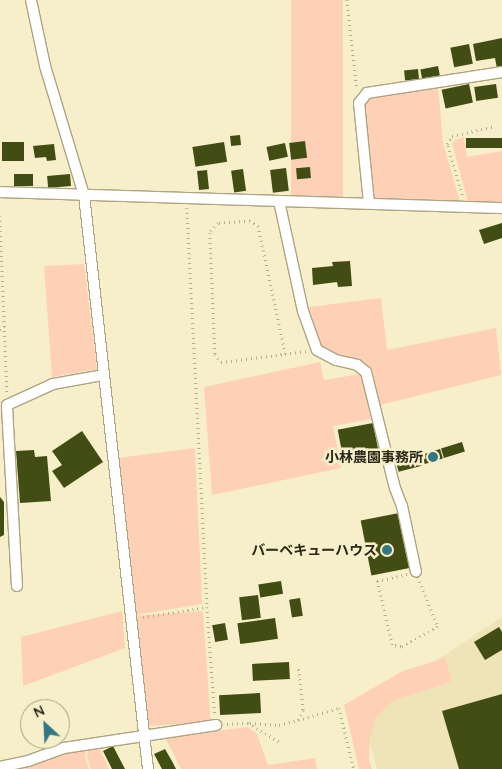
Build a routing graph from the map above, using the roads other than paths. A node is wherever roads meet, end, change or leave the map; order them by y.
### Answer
1 (31, 0) edge
2 (502, 72) edge
3 (0, 192) edge
4 (84, 195) junction
5 (279, 201) junction
6 (369, 203) junction
7 (502, 208) edge
8 (103, 376) junction
9 (416, 572) road end
10 (17, 586) dead end
11 (216, 725) road end
12 (144, 736) junction
13 (0, 767) edge
14 (148, 769) edge

1 - 4 street
2 - 6 street
3 - 4 street
4 - 5 street
4 - 8 street
5 - 6 street
5 - 9 street
6 - 7 street
8 - 10 street
8 - 12 street
11 - 12 street
12 - 13 street
12 - 14 street

